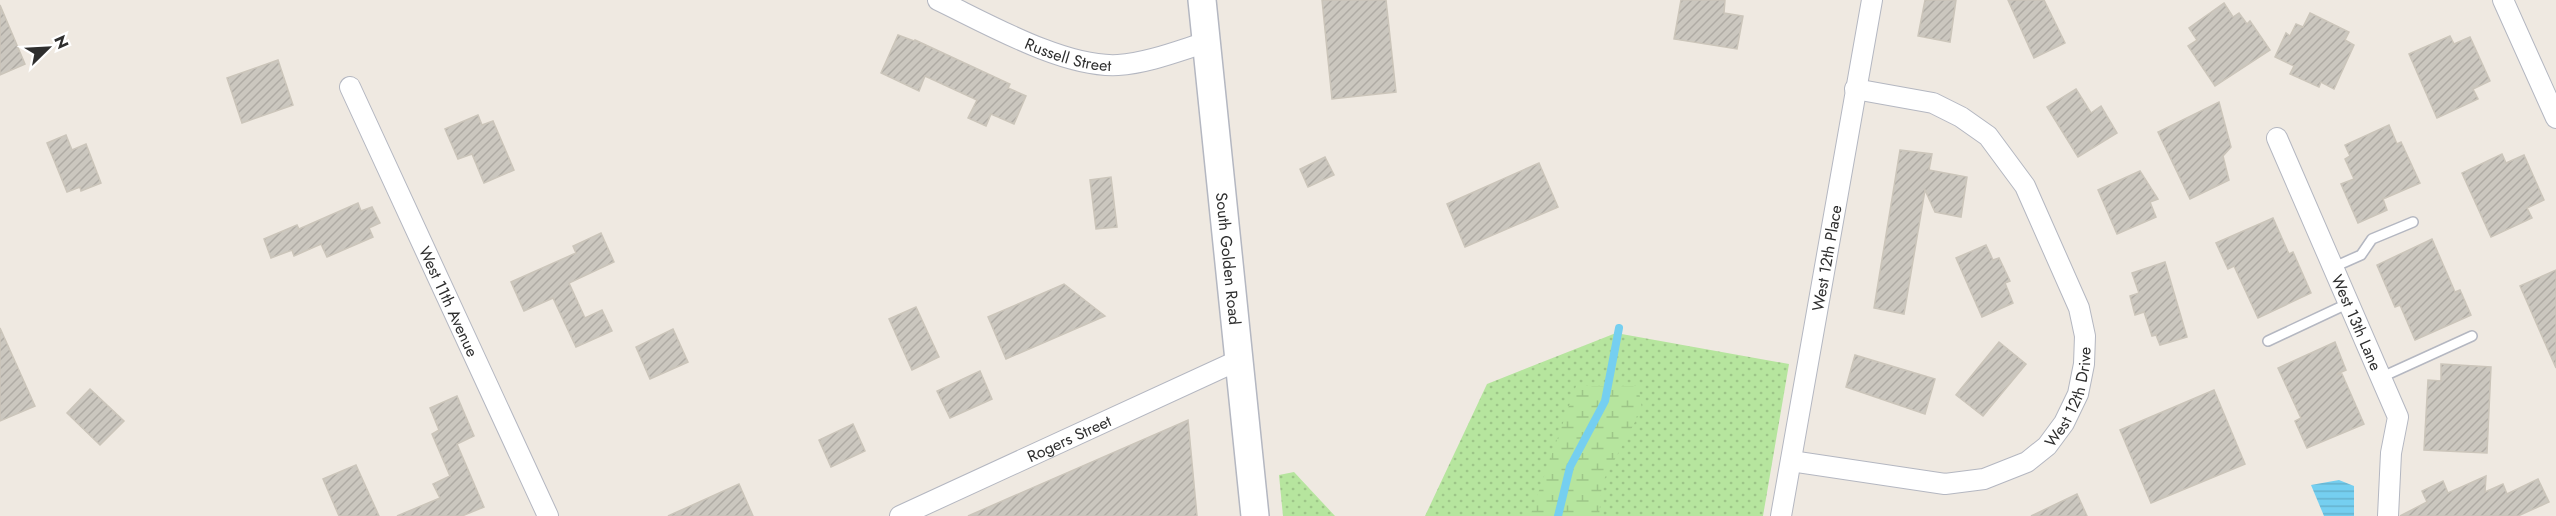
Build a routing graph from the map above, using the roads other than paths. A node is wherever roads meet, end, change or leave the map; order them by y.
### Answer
1 (938, 0) edge
2 (1202, 0) edge
3 (1872, 0) edge
4 (2503, 0) edge
5 (1207, 42) junction
6 (350, 87) dead end
7 (1855, 89) junction
8 (2556, 118) edge
9 (2277, 138) dead end
10 (2413, 222) dead end
11 (2334, 267) junction
12 (2349, 303) junction
13 (2472, 336) dead end
14 (2268, 341) dead end
15 (1239, 360) junction
16 (2382, 377) junction
17 (1791, 461) junction
18 (548, 516) edge
19 (900, 516) edge
20 (1255, 516) edge
21 (1781, 516) edge
22 (2388, 516) edge

1 - 5 street, Russell Street
2 - 5 main road, South Golden Road
3 - 7 street, West 12th Place
4 - 8 street
5 - 15 main road, South Golden Road
6 - 18 street, West 11th Avenue
7 - 17 street, West 12th Place
7 - 17 street, West 12th Drive
9 - 11 street, West 13th Lane
10 - 11 lane
11 - 12 street, West 13th Lane
12 - 14 lane
12 - 16 street, West 13th Lane
13 - 16 lane
15 - 19 street, Rogers Street
15 - 20 main road, South Golden Road
16 - 22 street, West 13th Lane
17 - 21 street, West 12th Place

